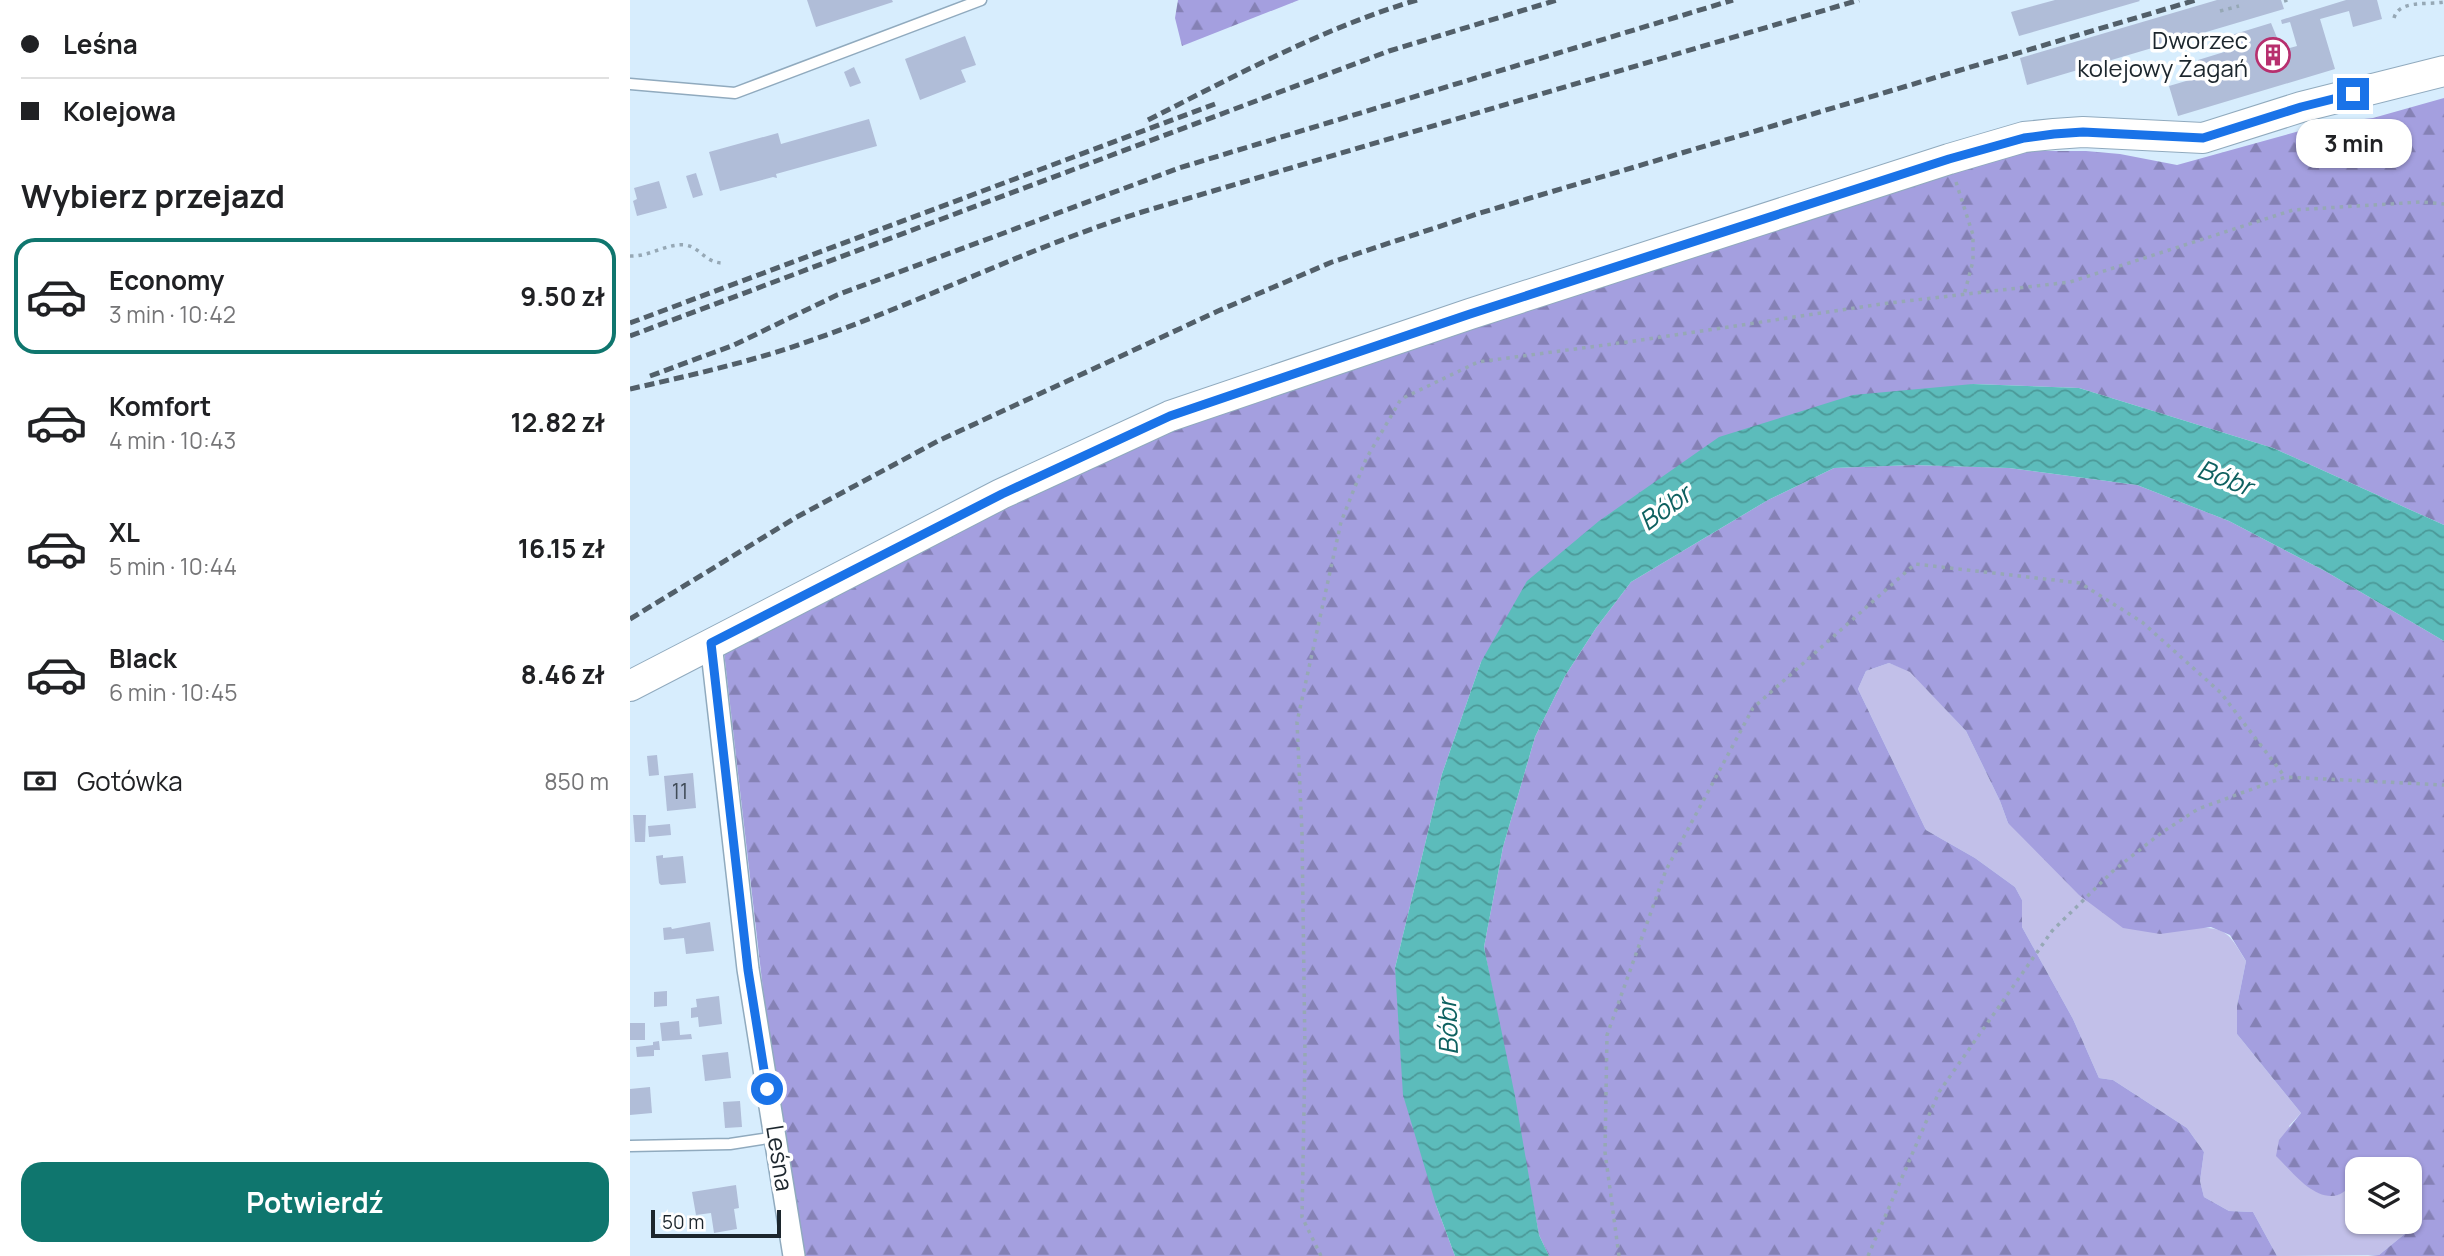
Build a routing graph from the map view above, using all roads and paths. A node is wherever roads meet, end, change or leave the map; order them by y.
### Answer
1 (981, 0) edge
2 (2444, 2) edge
3 (2239, 6) dead end
4 (2220, 11) dead end
5 (2394, 18) dead end
6 (2444, 71) edge
7 (630, 84) edge
8 (1955, 179) dead end
9 (2444, 204) edge
10 (630, 256) edge
11 (725, 263) dead end
12 (1964, 295) junction
13 (711, 643) junction
14 (630, 686) edge
15 (2286, 777) junction
16 (2444, 785) edge
17 (775, 1138) junction
18 (630, 1146) edge
19 (794, 1256) edge
20 (1321, 1256) edge
21 (1619, 1256) edge
22 (1868, 1256) edge

1 - 7 lane
2 - 5 path
3 - 4 path
6 - 13 street
8 - 12 path
9 - 12 path
10 - 11 path
12 - 20 path
13 - 14 street
13 - 17 street, Leśna
15 - 16 path
15 - 21 path
15 - 22 path
17 - 18 lane
17 - 19 street, Leśna

